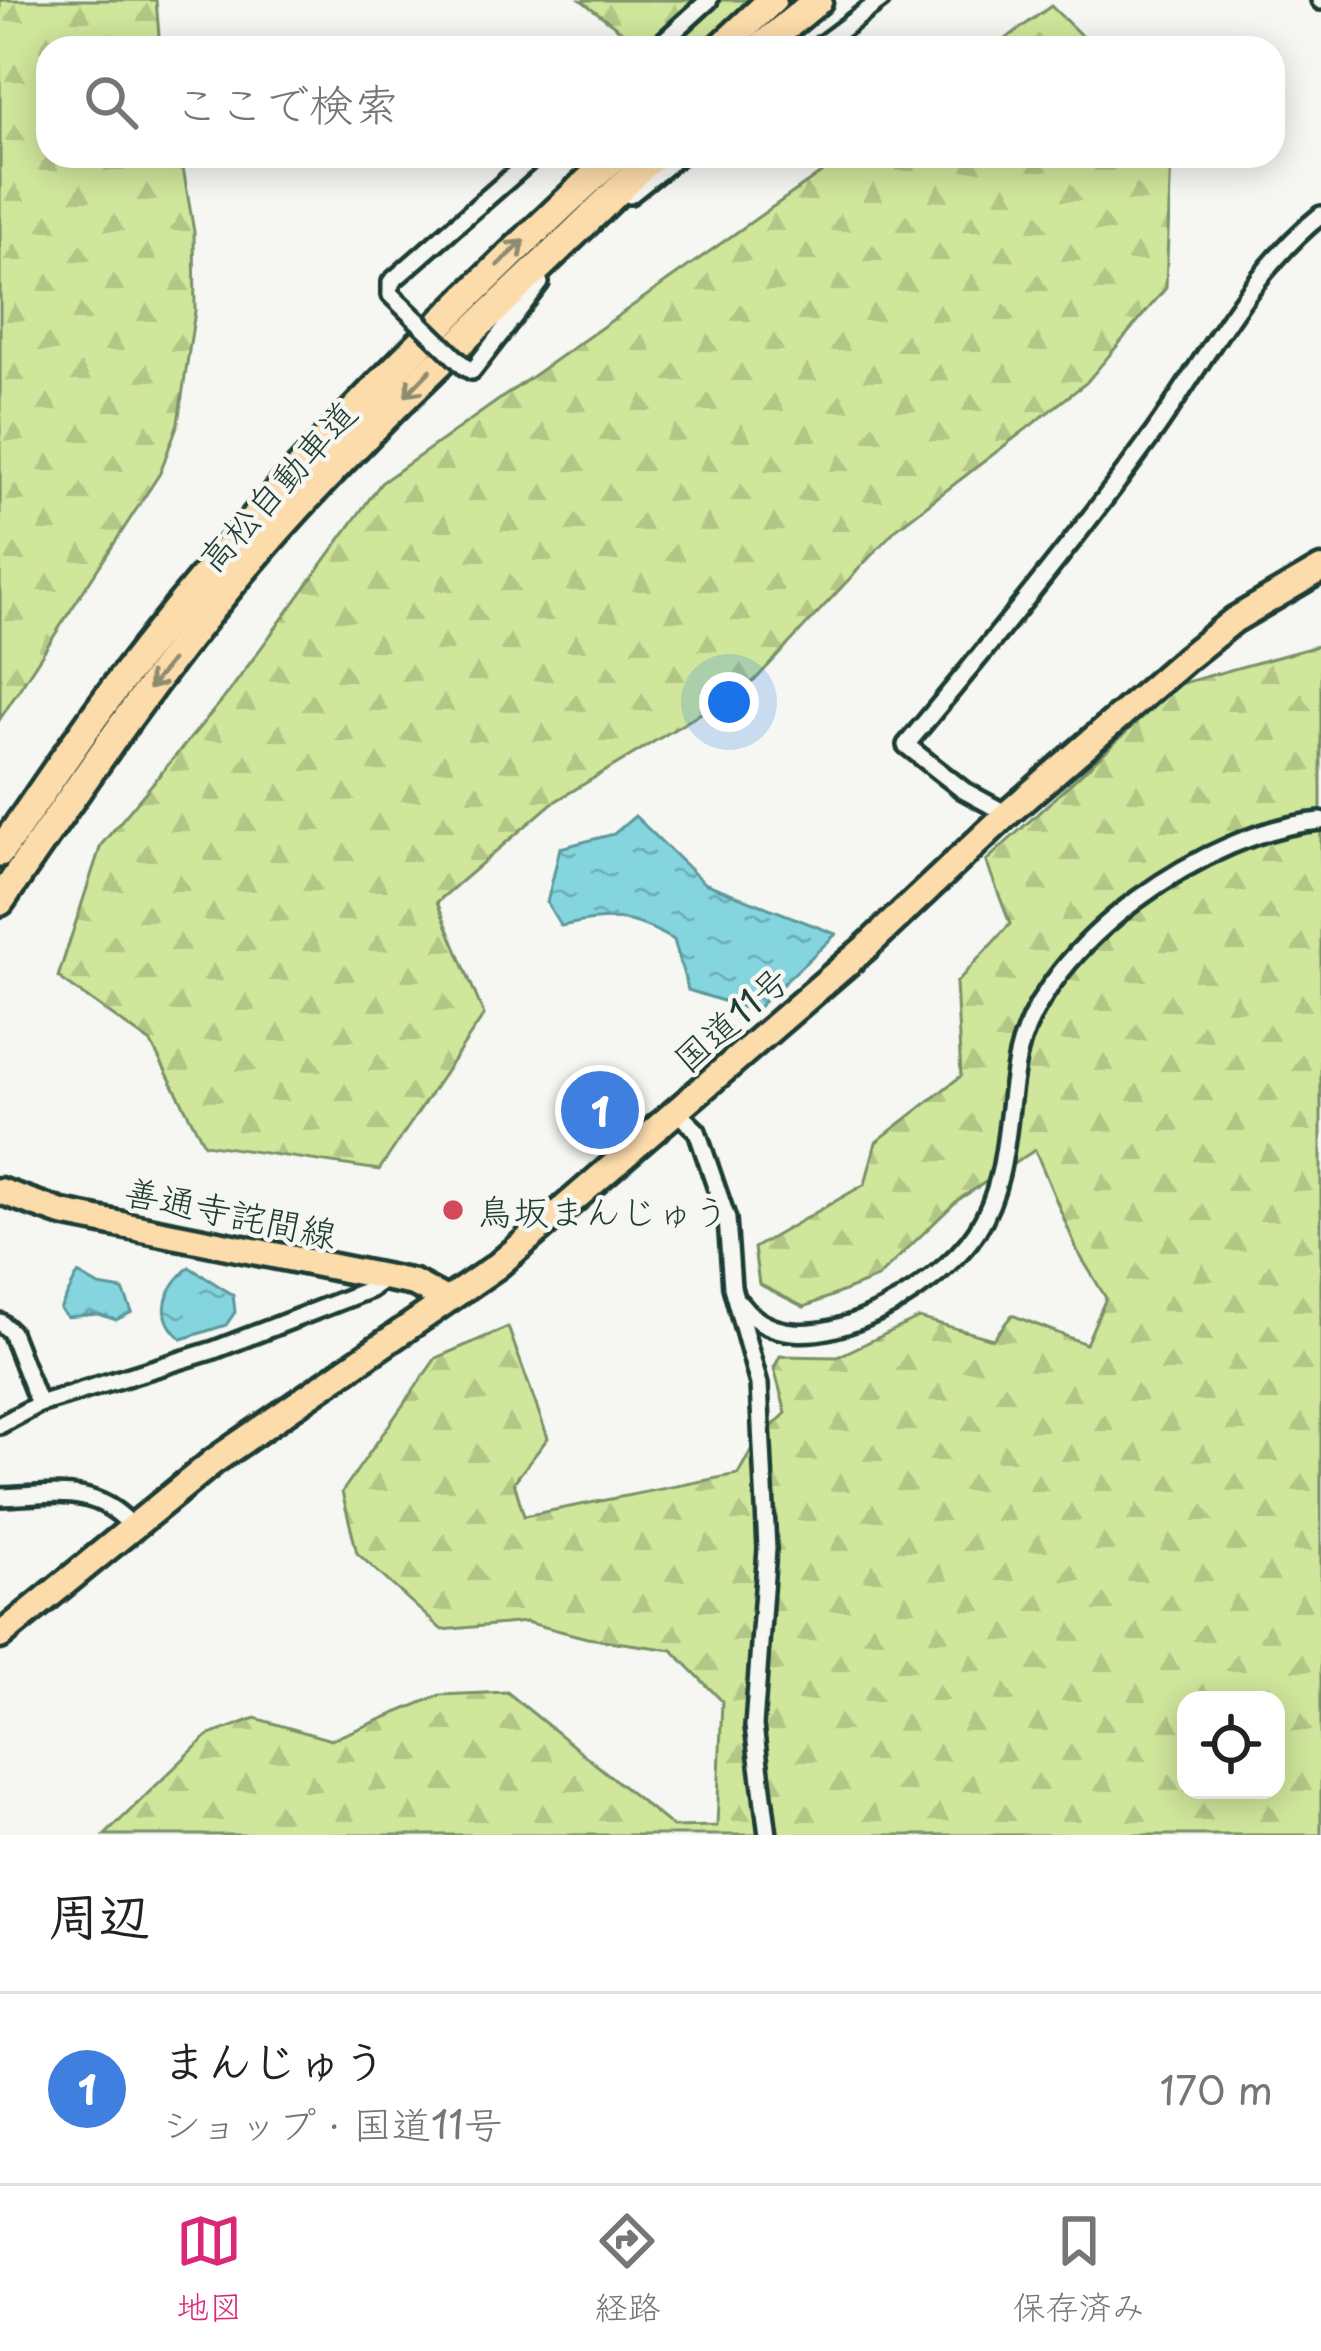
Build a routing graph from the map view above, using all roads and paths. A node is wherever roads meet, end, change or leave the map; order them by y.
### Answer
1 (709, 0) edge
2 (772, 0) edge
3 (818, 0) edge
4 (881, 0) edge
5 (669, 36) edge
6 (734, 36) edge
7 (774, 36) edge
8 (833, 36) edge
9 (521, 168) edge
10 (602, 168) edge
11 (639, 168) edge
12 (665, 168) edge
13 (1321, 215) edge
14 (1321, 569) edge
15 (1007, 814) junction
16 (1321, 821) edge
17 (0, 852) edge
18 (0, 901) edge
19 (677, 1112) junction
20 (0, 1191) edge
21 (383, 1278) junction
22 (446, 1300) junction
23 (740, 1303) junction
24 (0, 1322) edge
25 (39, 1405) junction
26 (0, 1425) edge
27 (0, 1497) edge
28 (131, 1525) junction
29 (0, 1636) edge
30 (768, 1835) edge

1 - 5 street
2 - 6 highway
3 - 7 highway
4 - 8 street
9 - 12 street, bridge
17 -> 10 highway, 高松自動車道
11 -> 18 highway, 高松自動車道
13 - 15 street
14 - 15 main road, 国道11号
15 - 19 main road, 国道11号
16 - 23 street
19 - 22 main road, 国道11号
19 - 23 street
20 - 21 main road, 善通寺詫間線
21 - 22 main road, 善通寺詫間線
21 - 25 street
22 - 28 main road, 国道11号
23 - 30 street
24 - 25 street
25 - 26 street
27 - 28 street
28 - 29 main road, 国道11号

